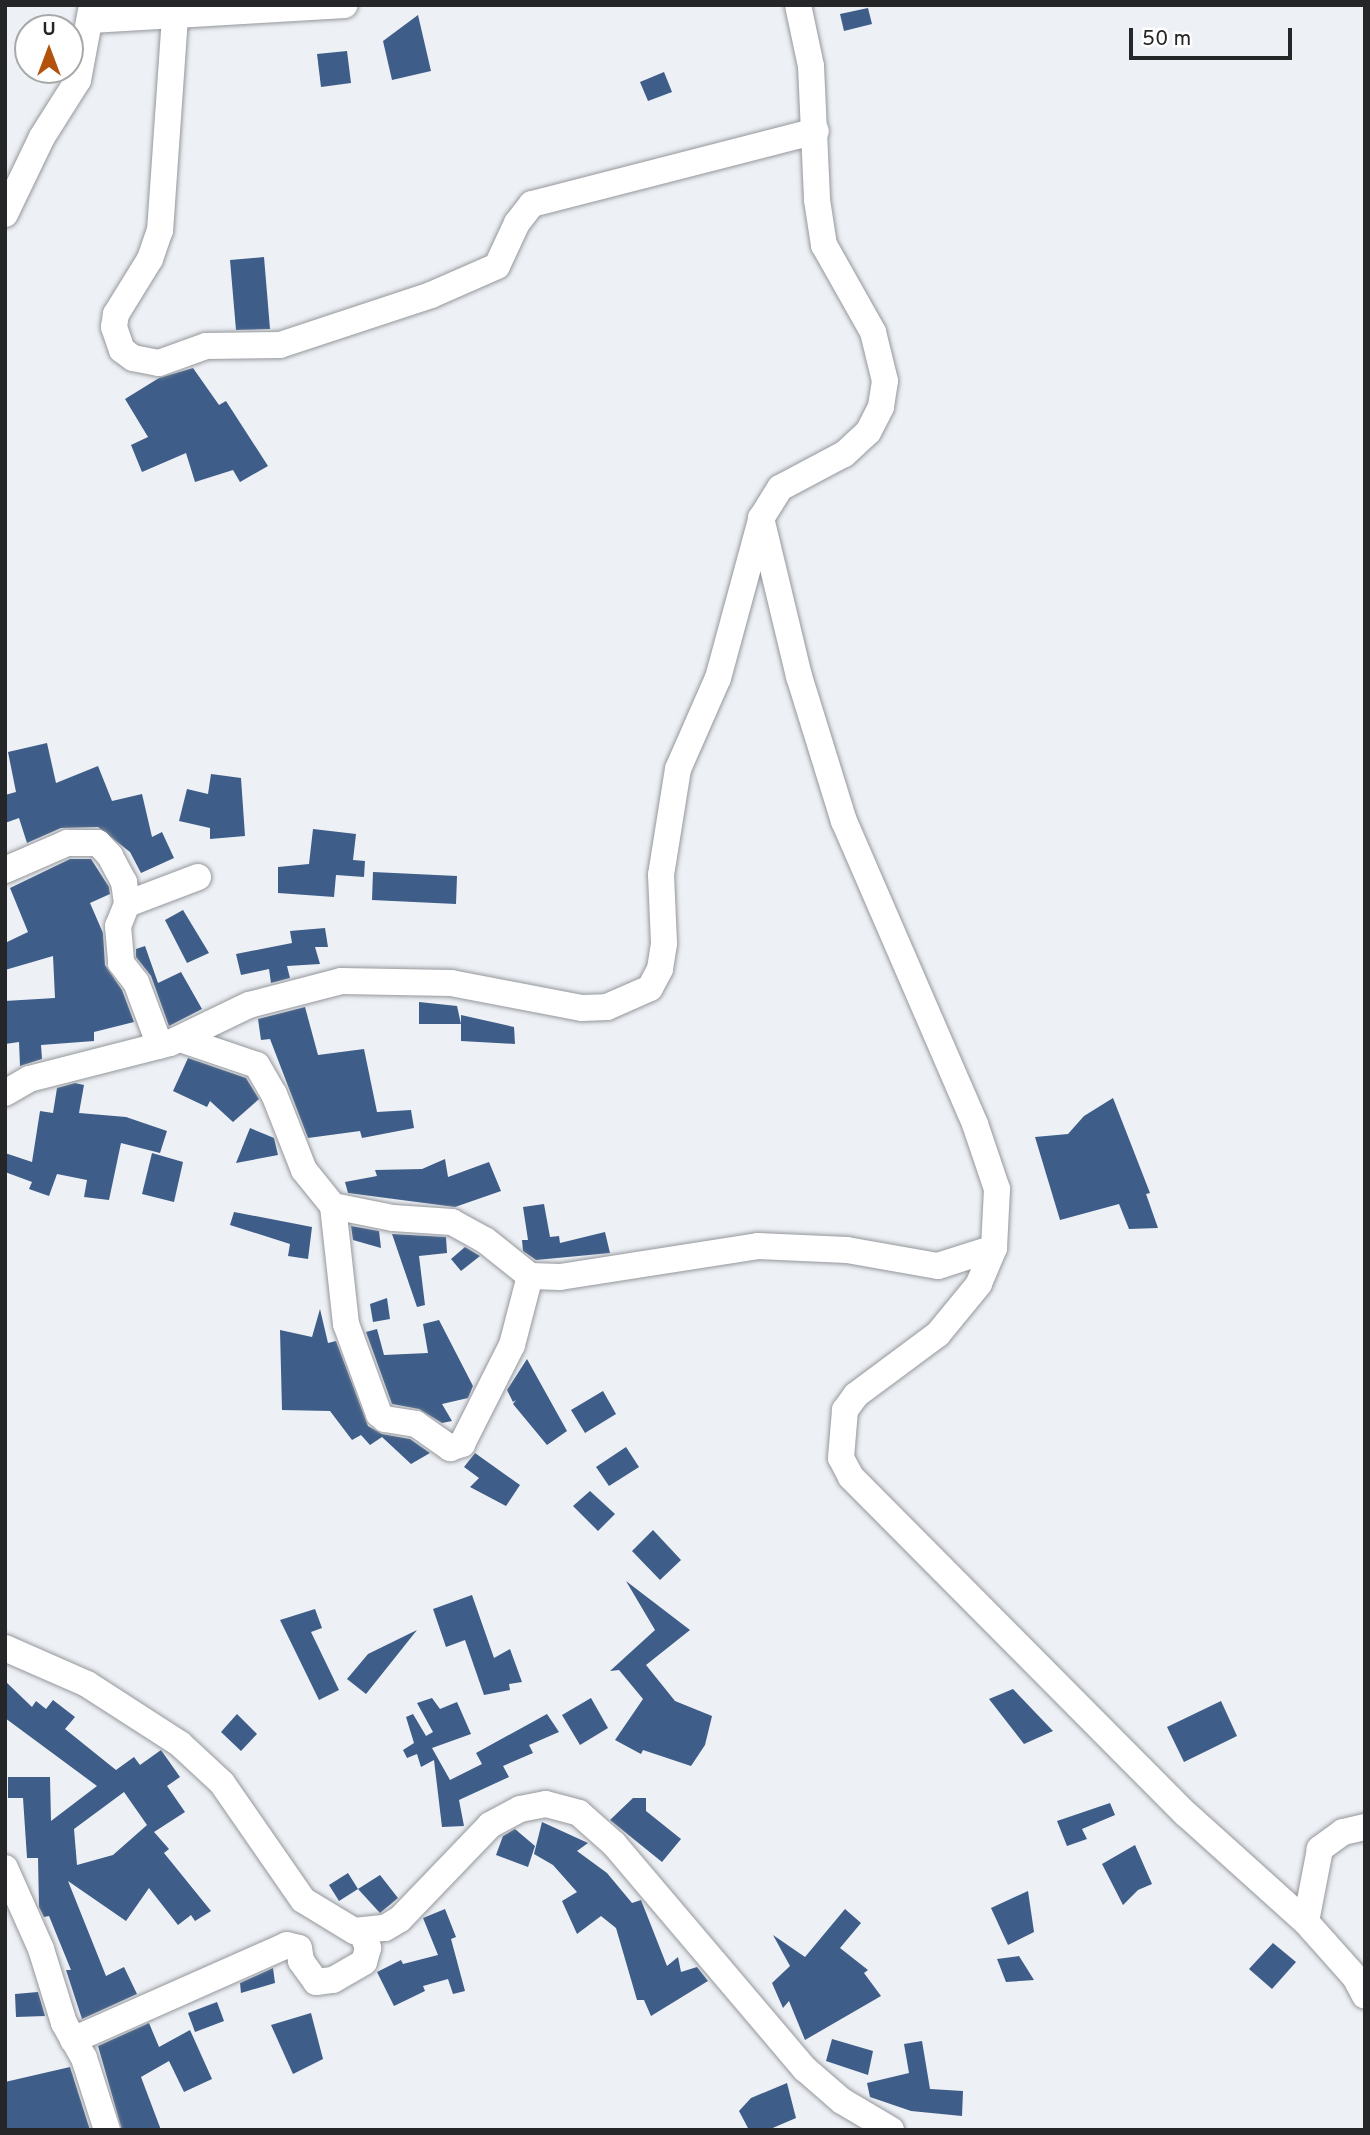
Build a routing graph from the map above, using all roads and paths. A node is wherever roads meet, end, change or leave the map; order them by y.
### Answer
1 (345, 5) edge
2 (798, 5) edge
3 (92, 13) edge
4 (175, 17) junction
5 (816, 131) junction
6 (5, 214) edge
7 (761, 518) junction
8 (5, 870) edge
9 (198, 877) dead end
10 (127, 904) junction
11 (170, 1043) junction
12 (5, 1093) edge
13 (333, 1206) junction
14 (994, 1248) junction
15 (530, 1276) junction
16 (5, 1648) edge
17 (1365, 1827) edge
18 (5, 1868) edge
19 (1306, 1922) junction
20 (361, 1931) junction
21 (1365, 1996) edge
22 (73, 2040) junction
23 (107, 2130) edge
24 (891, 2130) edge

1 - 4 street
2 - 5 street
3 - 4 street
3 - 6 street
4 - 5 street
5 - 7 street
7 - 11 street
7 - 14 street
8 - 10 street
9 - 10 street
10 - 11 street
11 - 12 street
11 - 13 street
13 - 15 street
13 - 15 street
14 - 15 street
14 - 19 street
16 - 20 street
17 - 19 street
18 - 22 street
19 - 21 street
20 - 22 street
20 - 24 street
22 - 23 street

